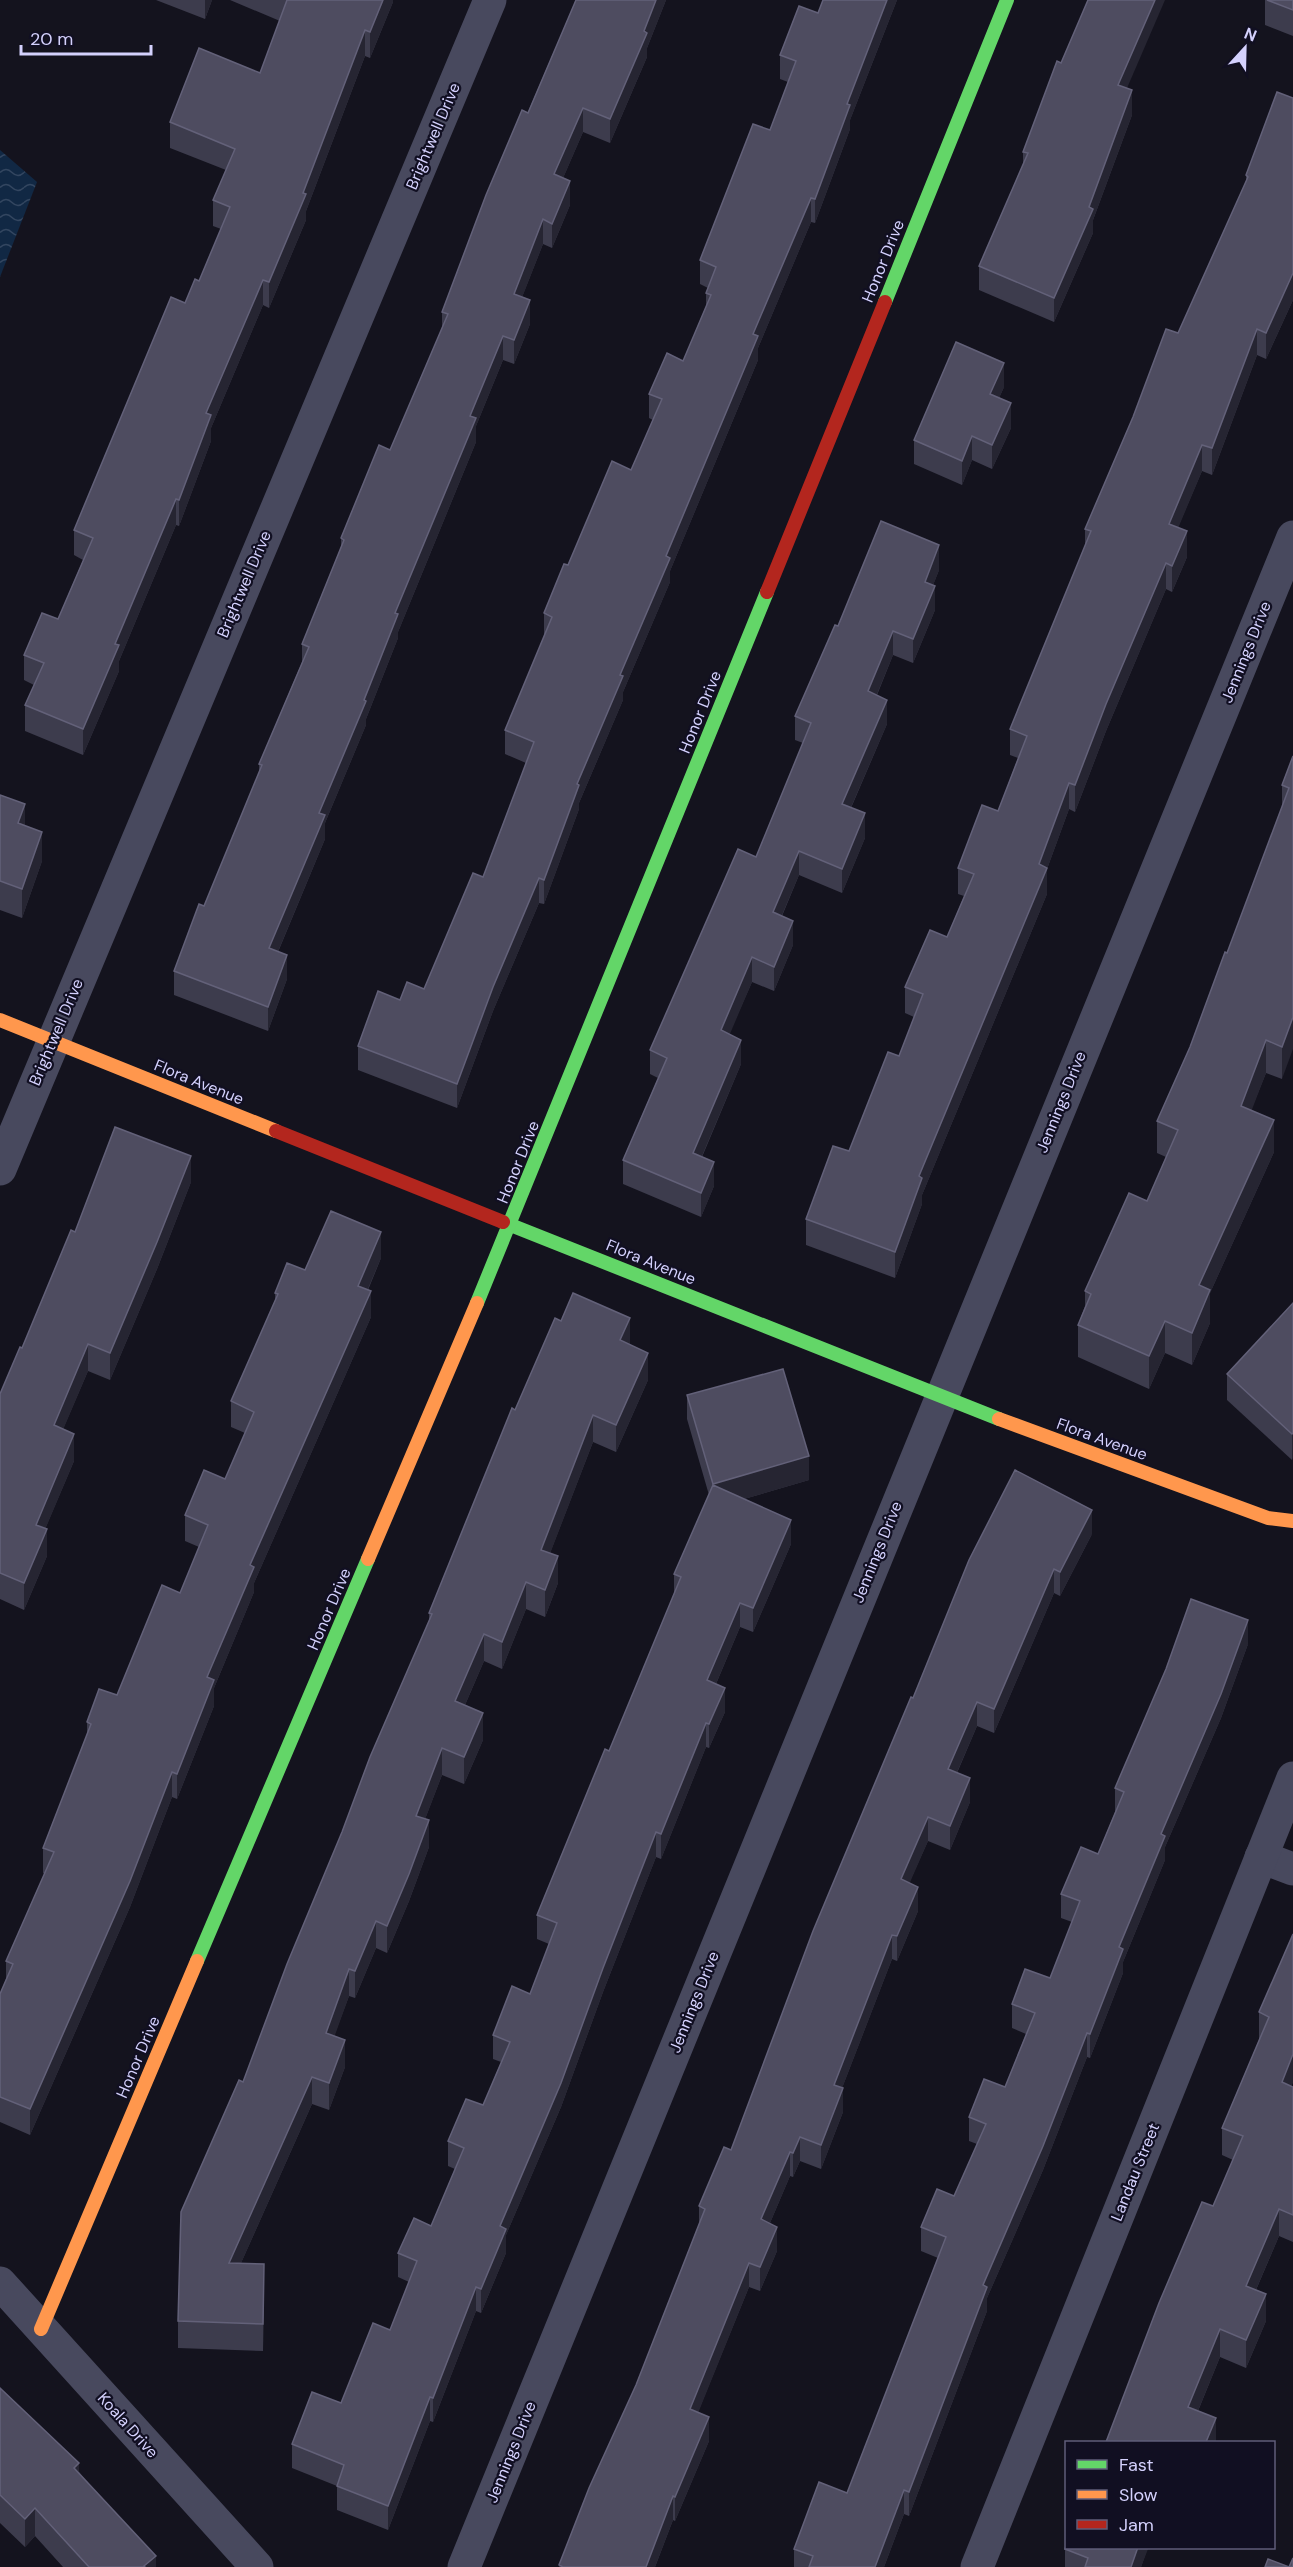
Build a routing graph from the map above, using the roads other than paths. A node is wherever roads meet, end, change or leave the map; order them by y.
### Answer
1 (490, 0) edge
2 (1007, 0) edge
3 (1293, 537) edge
4 (0, 1020) edge
5 (52, 1041) junction
6 (0, 1169) edge
7 (511, 1223) junction
8 (940, 1397) junction
9 (1293, 1521) edge
10 (1293, 1778) edge
11 (1262, 1857) junction
12 (1293, 1869) edge
13 (0, 2283) edge
14 (41, 2329) junction
15 (257, 2567) edge
16 (464, 2567) edge
17 (977, 2567) edge

1 - 5 street, Brightwell Drive
2 - 7 street, Honor Drive
3 - 8 street, Jennings Drive
4 - 5 street, Flora Avenue
5 - 6 street, Brightwell Drive
5 - 7 street, Flora Avenue
7 - 8 street, Flora Avenue
7 - 14 street, Honor Drive
8 - 9 street, Flora Avenue
8 - 16 street, Jennings Drive
10 - 11 street, Landau Street
11 - 12 street
11 - 17 street, Landau Street
13 - 14 street, Koala Drive
14 - 15 street, Koala Drive

